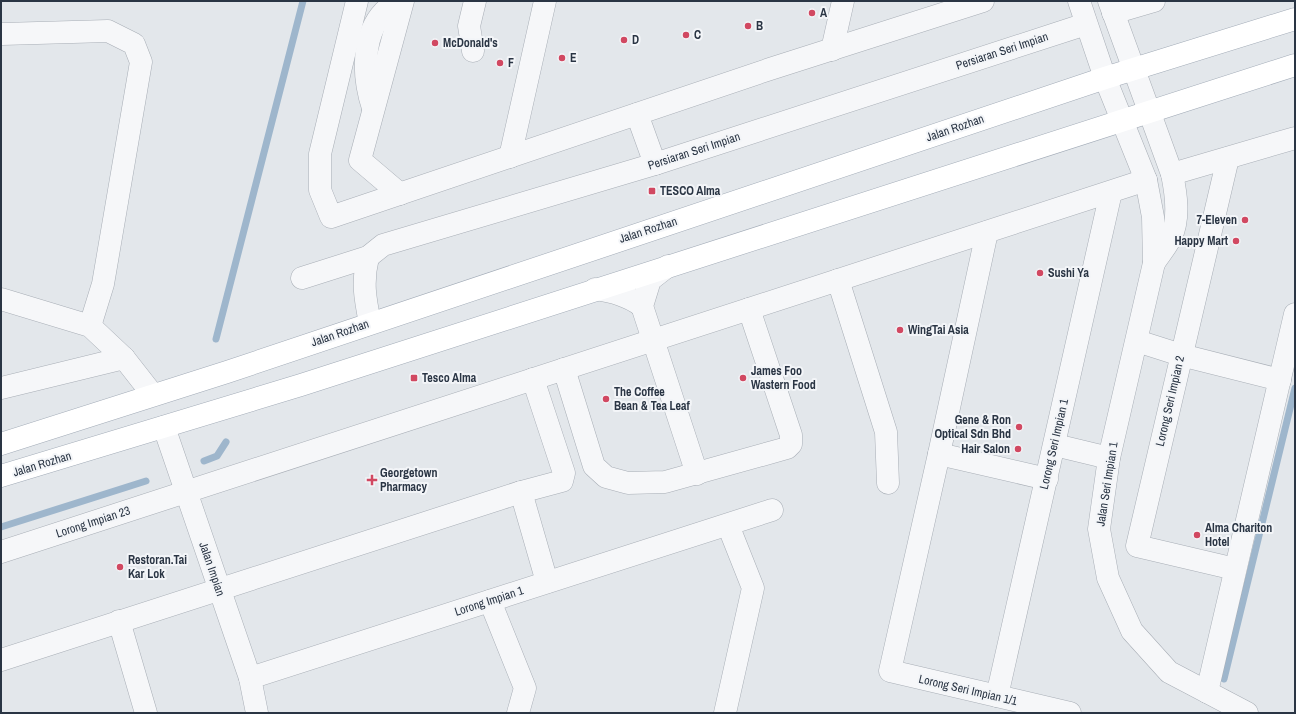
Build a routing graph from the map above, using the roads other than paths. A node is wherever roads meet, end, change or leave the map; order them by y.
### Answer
1 (357, 1) edge
2 (400, 1) edge
3 (403, 1) edge
4 (475, 1) edge
5 (545, 1) edge
6 (843, 1) edge
7 (983, 1) edge
8 (1079, 1) edge
9 (1154, 1) edge
10 (1111, 7) edge
11 (1295, 19) edge
12 (1086, 24) junction
13 (2, 34) edge
14 (832, 50) junction
15 (473, 51) dead end
16 (1295, 65) edge
17 (1133, 69) junction
18 (1105, 78) junction
19 (374, 111) junction
20 (1149, 113) junction
21 (637, 114) junction
22 (1121, 121) junction
23 (1295, 138) edge
24 (510, 157) junction
25 (1228, 158) junction
26 (655, 164) junction
27 (1172, 174) junction
28 (1146, 180) junction
29 (1110, 192) junction
30 (400, 194) junction
31 (986, 232) junction
32 (368, 257) junction
33 (1154, 263) junction
34 (668, 266) junction
35 (302, 278) dead end
36 (838, 280) junction
37 (595, 289) junction
38 (1, 299) edge
39 (642, 306) junction
40 (749, 309) junction
41 (1295, 314) edge
42 (370, 323) junction
43 (90, 326) junction
44 (653, 340) junction
45 (1137, 340) junction
46 (1181, 355) junction
47 (124, 358) junction
48 (564, 369) junction
49 (533, 379) junction
50 (1280, 380) junction
51 (1, 388) edge
52 (153, 395) junction
53 (164, 427) junction
54 (1, 444) edge
55 (1054, 445) junction
56 (940, 454) junction
57 (1109, 458) junction
58 (697, 474) junction
59 (1, 476) edge
60 (1047, 479) junction
61 (888, 483) dead end
62 (186, 492) junction
63 (521, 492) junction
64 (772, 510) dead end
65 (728, 525) junction
66 (1, 552) edge
67 (1235, 569) junction
68 (547, 582) junction
69 (219, 589) junction
70 (490, 601) junction
71 (119, 621) junction
72 (1, 660) edge
73 (250, 678) junction
74 (1207, 692) junction
75 (997, 696) junction
76 (146, 713) edge
77 (257, 713) edge
78 (518, 713) edge
79 (725, 713) edge
80 (1070, 713) edge
81 (1247, 713) edge

1 - 30 street
2 - 19 street
3 - 19 street
4 - 15 street
5 - 24 street
6 - 14 street
7 - 14 street
8 - 12 street, Jalan Seri Impian 1
9 - 10 street
10 - 17 street, Jalan Seri Impian 1
11 - 17 main road, Jalan Rozhan
12 - 18 street, Jalan Seri Impian 1
12 - 26 street, Persiaran Seri Impian
13 - 43 street
14 - 21 street
16 - 20 main road, Jalan Rozhan
17 - 18 main road, Jalan Rozhan
17 - 20 street, Jalan Seri Impian 1
18 - 22 street, Jalan Seri Impian 1
18 - 42 main road, Jalan Rozhan
19 - 30 street
20 - 22 main road, Jalan Rozhan
20 - 27 street, Jalan Seri Impian 1
21 - 24 street
21 - 26 street
22 - 28 street, Jalan Seri Impian 1
22 - 34 main road, Jalan Rozhan
23 - 25 street
24 - 30 street
25 - 27 street
25 - 46 street, Lorong Seri Impian 2
26 - 32 street, Persiaran Seri Impian
27 - 33 street, Jalan Seri Impian 1
28 - 29 street
28 - 33 street, Jalan Seri Impian 1
29 - 31 street
29 - 55 street, Lorong Seri Impian 1
31 - 36 street
31 - 56 street
32 - 35 street, Persiaran Seri Impian
32 - 42 street
33 - 45 street, Jalan Seri Impian 1
34 - 37 main road, Jalan Rozhan
34 - 39 street
36 - 40 street
36 - 61 street
37 - 39 street
37 - 53 main road, Jalan Rozhan
38 - 43 street
39 - 44 street
40 - 44 street
40 - 58 street
41 - 50 street
42 - 52 main road, Jalan Rozhan
43 - 47 street
44 - 48 street
44 - 58 street
45 - 46 street
45 - 57 street, Jalan Seri Impian 1
46 - 50 street
46 - 67 street, Lorong Seri Impian 2
47 - 51 street
47 - 52 street
48 - 49 street
48 - 58 street
49 - 62 street
49 - 63 street
50 - 67 street
52 - 53 main road
52 - 54 main road, Jalan Rozhan
53 - 59 main road, Jalan Rozhan
53 - 62 street, Jalan Impian
55 - 57 street
55 - 60 street, Lorong Seri Impian 1
56 - 60 street
56 - 75 street, Lorong Seri Impian 1/1
57 - 74 street, Jalan Seri Impian 1
60 - 75 street, Lorong Seri Impian 1
62 - 66 street, Lorong Impian 23
62 - 69 street, Jalan Impian
63 - 68 street
63 - 69 street
64 - 65 street, Lorong Impian 1
65 - 68 street, Lorong Impian 1
65 - 79 street
67 - 74 street
68 - 70 street, Lorong Impian 1
69 - 71 street
69 - 73 street, Jalan Impian
70 - 73 street, Lorong Impian 1
70 - 78 street
71 - 72 street
71 - 76 street
73 - 77 street, Jalan Impian
74 - 81 street, Jalan Seri Impian 1
75 - 80 street, Lorong Seri Impian 1/1

